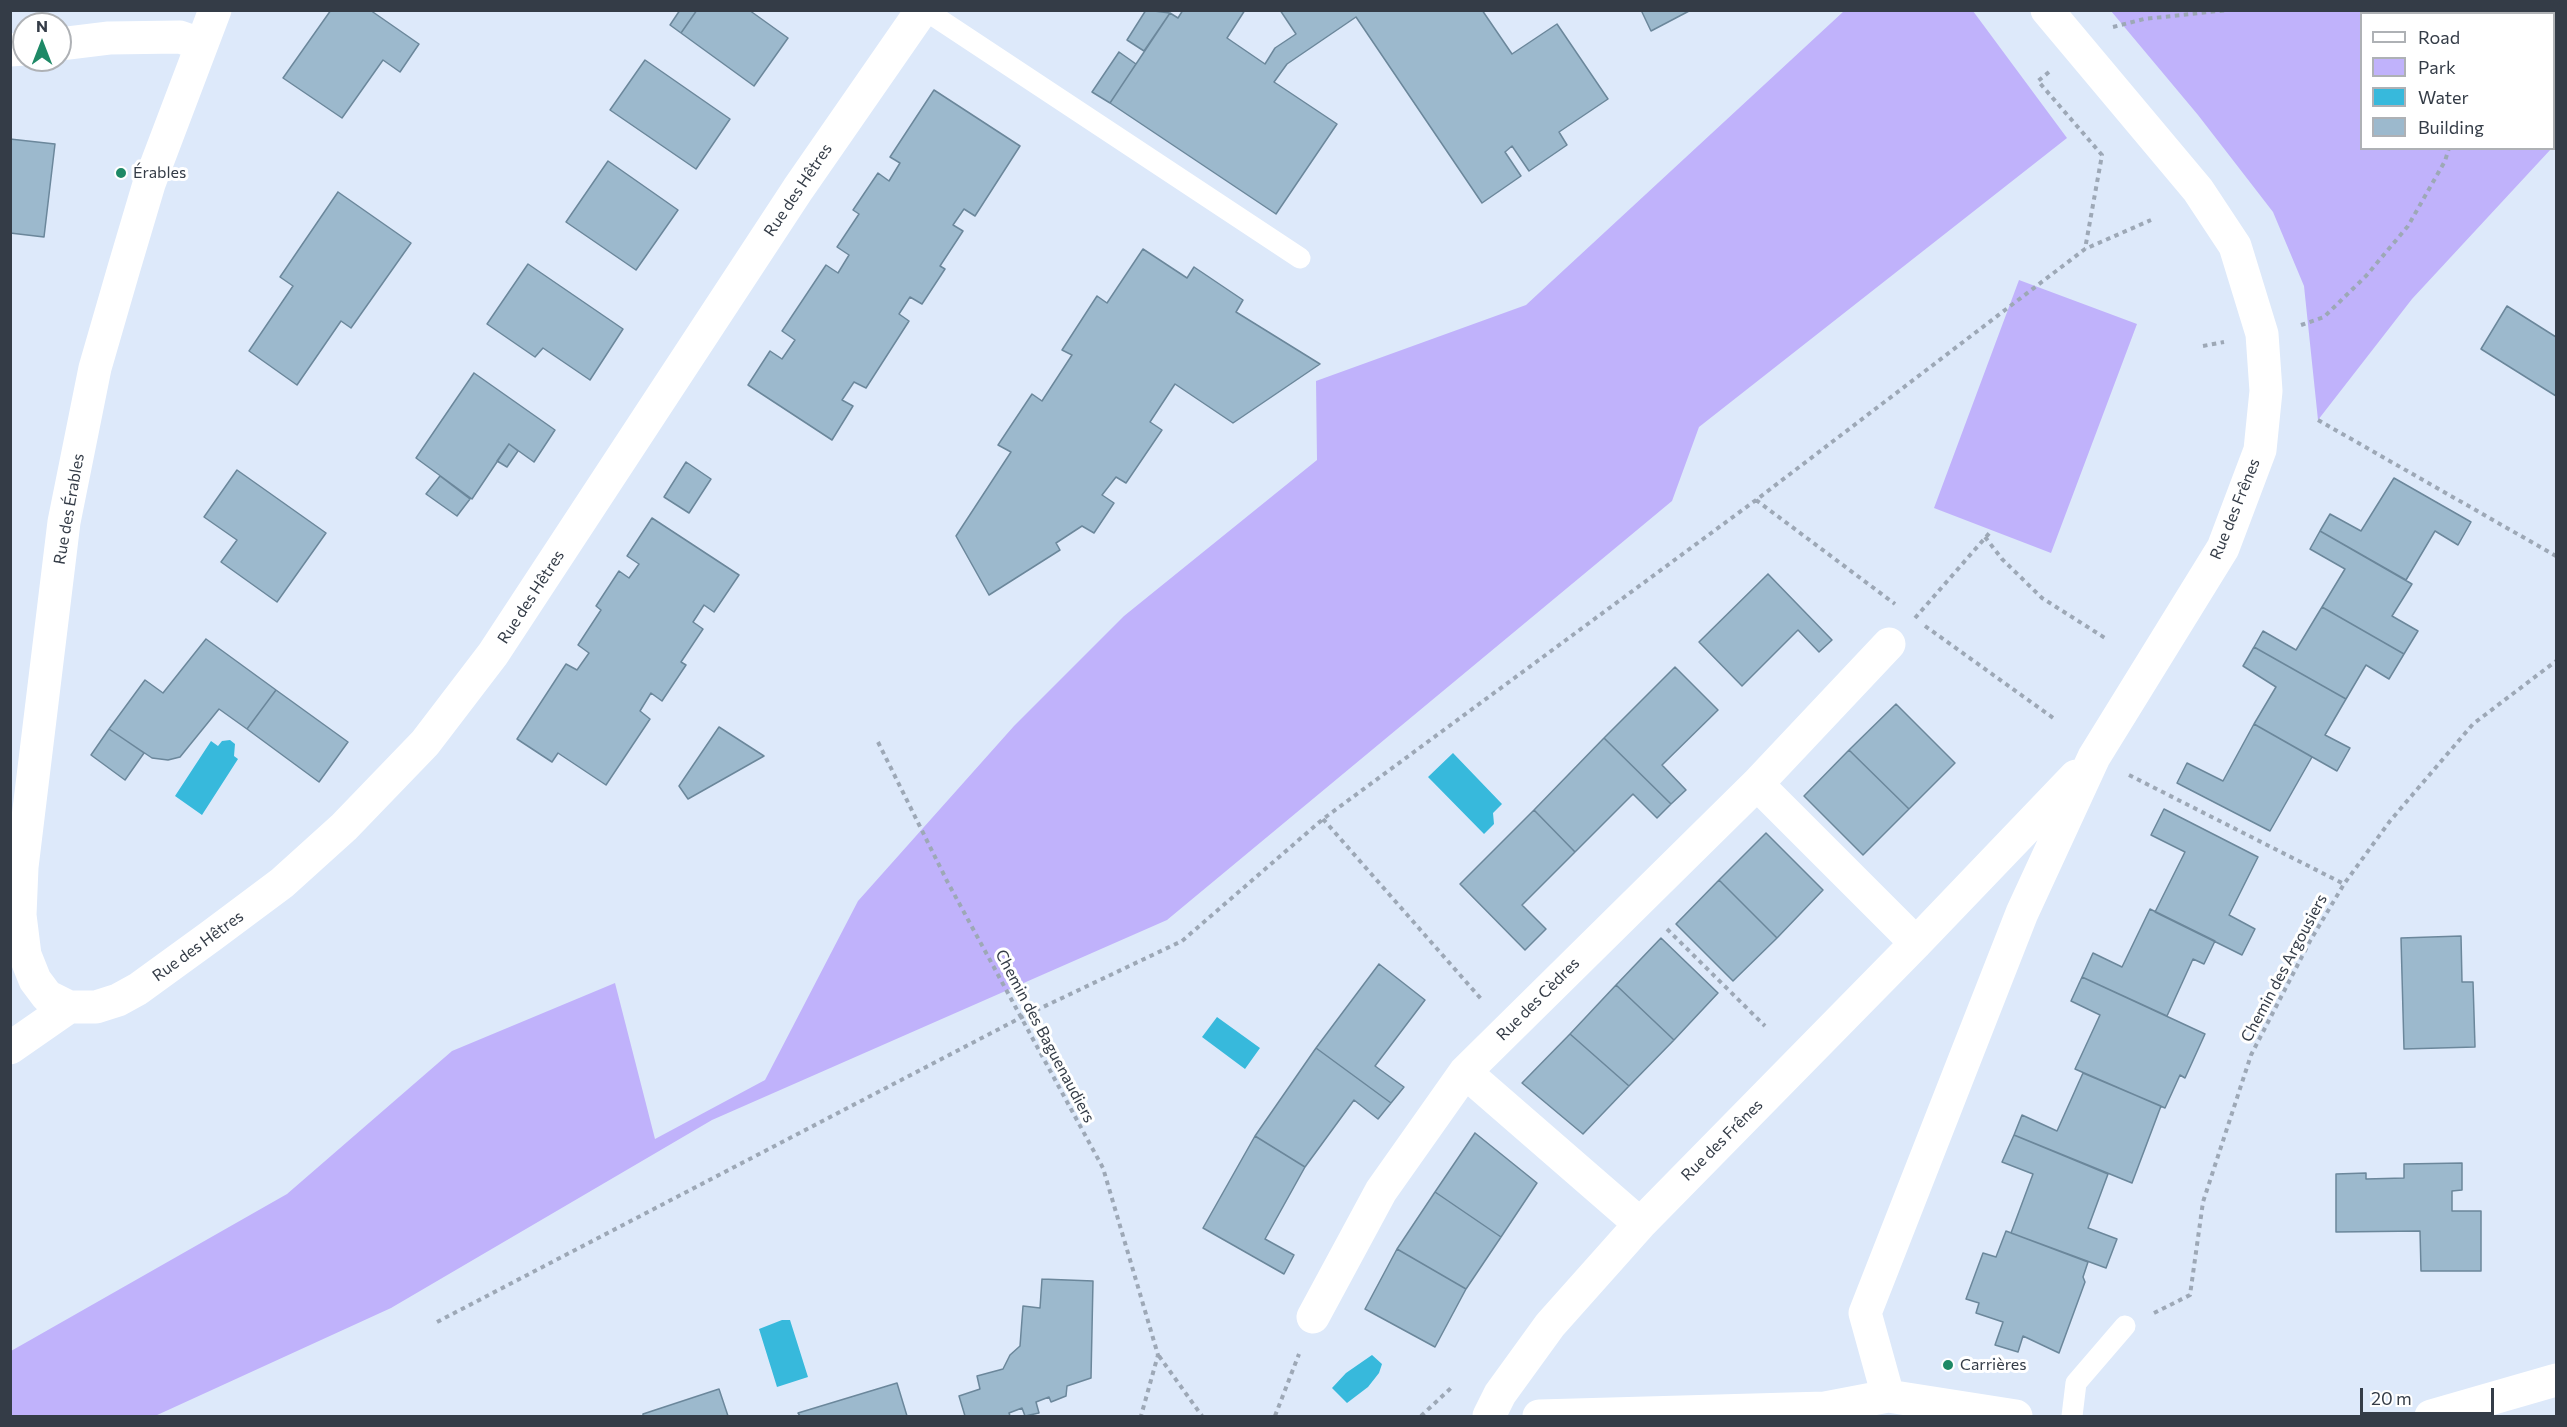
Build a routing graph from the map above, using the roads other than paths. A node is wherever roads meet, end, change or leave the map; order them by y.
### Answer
1 (215, 10) edge
2 (923, 10) edge
3 (2047, 10) edge
4 (72, 43) edge
5 (200, 44) junction
6 (1300, 258) dead end
7 (1889, 644) road end
8 (2094, 757) junction
9 (1757, 784) junction
10 (1976, 881) junction
11 (2022, 913) junction
12 (1916, 943) junction
13 (69, 1007) junction
14 (10, 1048) edge
15 (1465, 1072) junction
16 (1640, 1224) junction
17 (1313, 1317) road end
18 (2125, 1326) road end
19 (2556, 1380) edge
20 (1888, 1396) junction
21 (2471, 1412) edge
22 (1489, 1416) edge
23 (1539, 1416) edge
24 (2016, 1416) edge
25 (2072, 1416) edge
26 (2431, 1416) edge

1 - 5 street, Rue des Érables
2 - 6 lane
2 - 13 street, Rue des Hêtres
3 - 8 street, Rue des Frênes
4 - 5 street
5 - 13 street, Rue des Érables
7 - 9 street, Rue des Cèdres
8 - 10 street, Rue des Frênes
8 - 11 street, Rue des Frênes
9 - 12 street
9 - 15 street, Rue des Cèdres
10 - 11 street
10 - 12 street, Rue des Frênes
11 - 20 street, Rue des Frênes
12 - 16 street, Rue des Frênes
13 - 14 street
15 - 16 street
15 - 17 street, Rue des Cèdres
16 - 22 street, Rue des Frênes
18 - 25 lane
19 - 21 street
20 - 23 street
20 - 24 street
21 - 26 street

